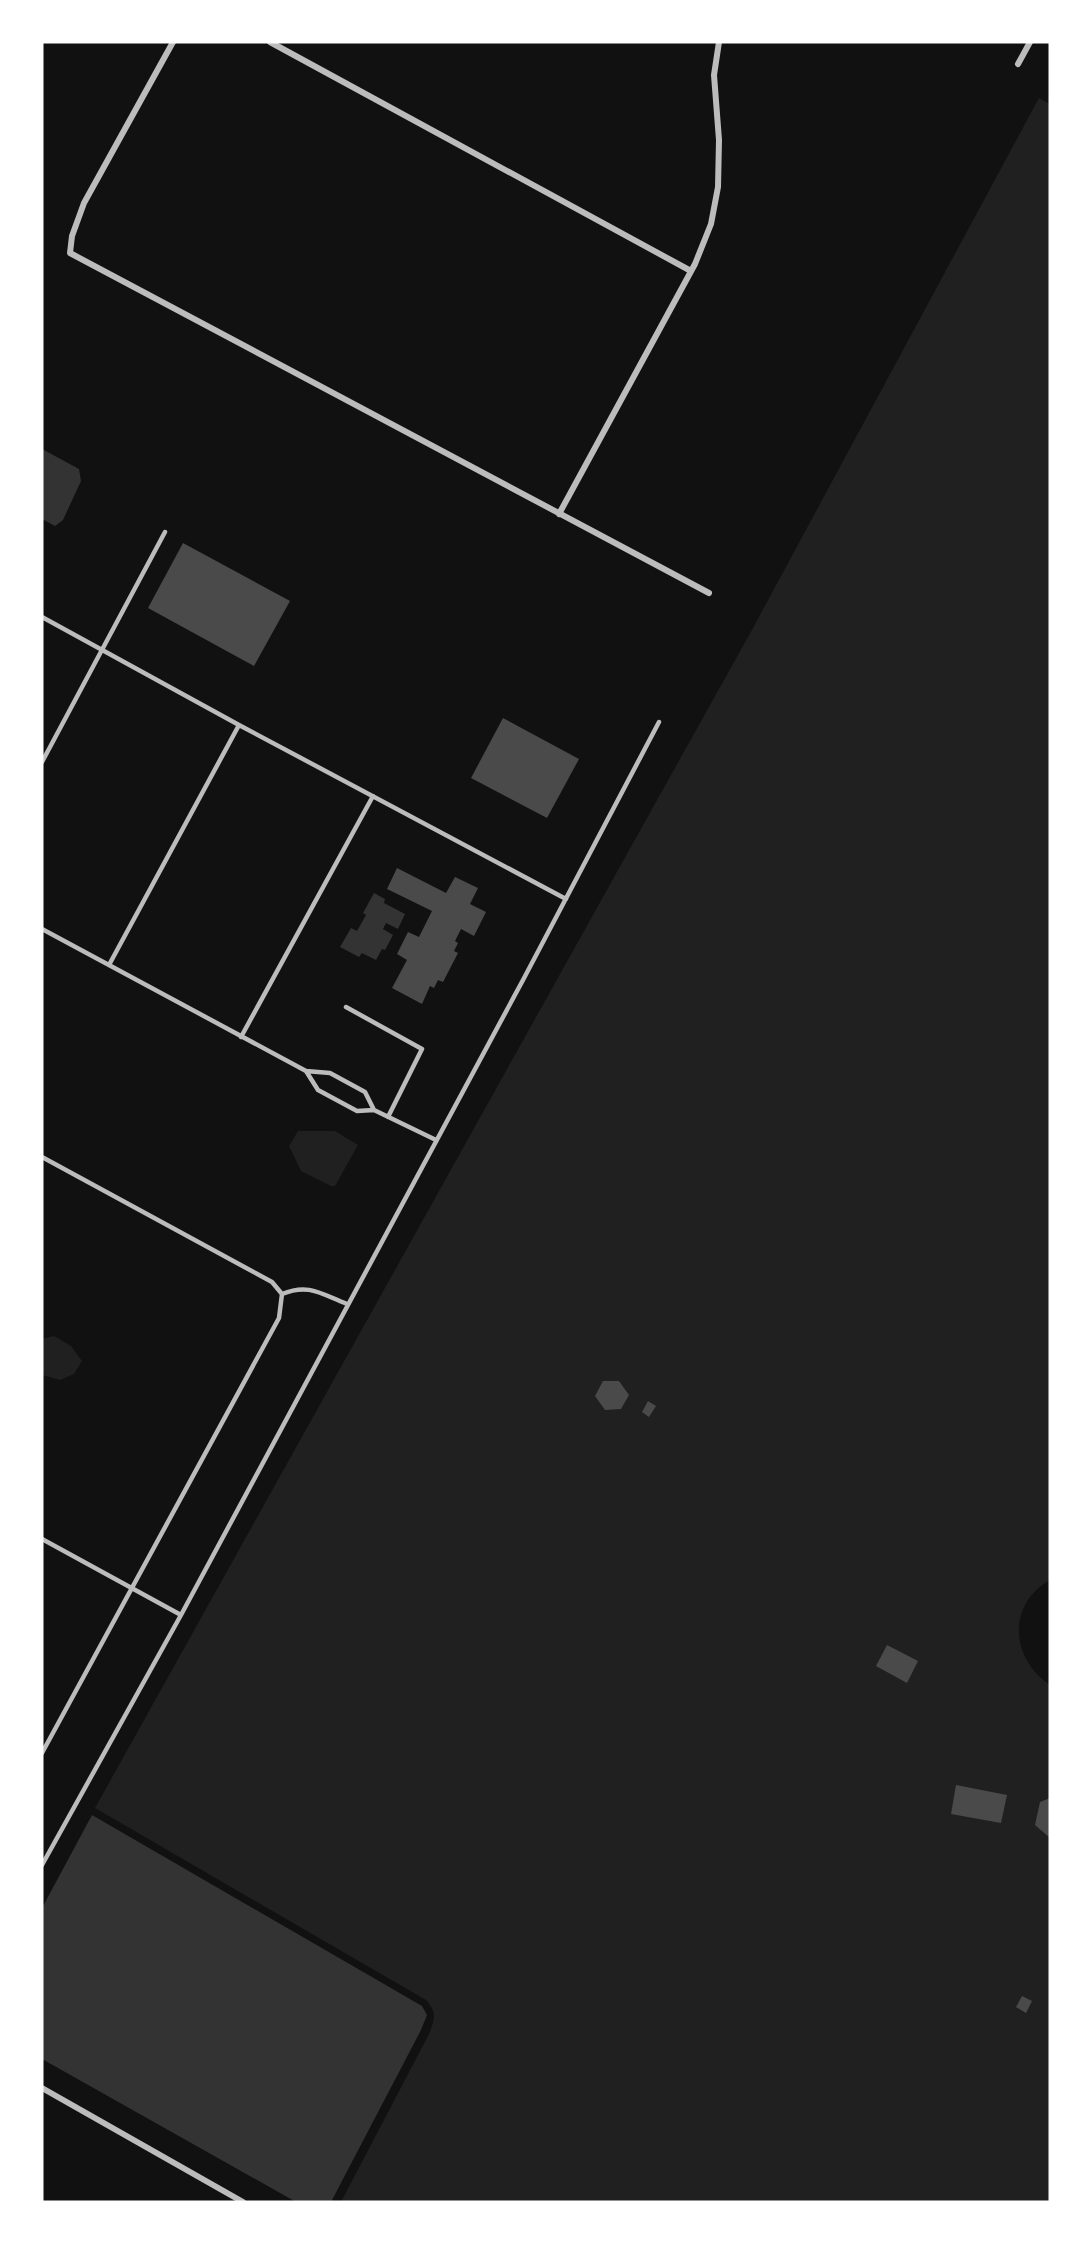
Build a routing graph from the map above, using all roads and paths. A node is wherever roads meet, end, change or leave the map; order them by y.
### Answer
1 (173, 42) edge
2 (270, 42) edge
3 (719, 42) edge
4 (1030, 42) edge
5 (1018, 64) dead end
6 (691, 271) junction
7 (560, 514) junction
8 (165, 532) dead end
9 (709, 593) dead end
10 (42, 617) edge
11 (103, 651) junction
12 (659, 722) dead end
13 (239, 725) junction
14 (42, 762) edge
15 (373, 796) junction
16 (566, 899) junction
17 (42, 929) edge
18 (109, 965) junction
19 (346, 1007) dead end
20 (241, 1037) junction
21 (306, 1071) junction
22 (374, 1110) junction
23 (388, 1117) junction
24 (436, 1140) junction
25 (42, 1157) edge
26 (282, 1294) junction
27 (347, 1304) junction
28 (42, 1539) edge
29 (132, 1588) junction
30 (181, 1615) junction
31 (42, 1753) edge
32 (42, 1865) edge
33 (42, 2088) edge
34 (243, 2202) edge

1 - 7 street
2 - 6 street
3 - 6 street
4 - 5 street
6 - 7 street
7 - 9 street
8 - 11 lane
10 - 11 lane
11 - 13 lane
11 - 14 lane
12 - 16 lane
13 - 15 lane
13 - 18 lane
15 - 16 lane
15 - 20 lane
16 - 24 lane
17 - 18 lane
18 - 20 lane
19 - 23 lane
20 - 21 lane
21 - 22 lane
21 - 22 lane
22 - 23 lane
23 - 24 lane
24 - 27 lane
25 - 26 lane
26 - 27 lane
26 - 29 lane
27 - 30 lane
28 - 29 lane
29 - 30 lane
29 - 31 lane
30 - 32 lane
33 - 34 street

